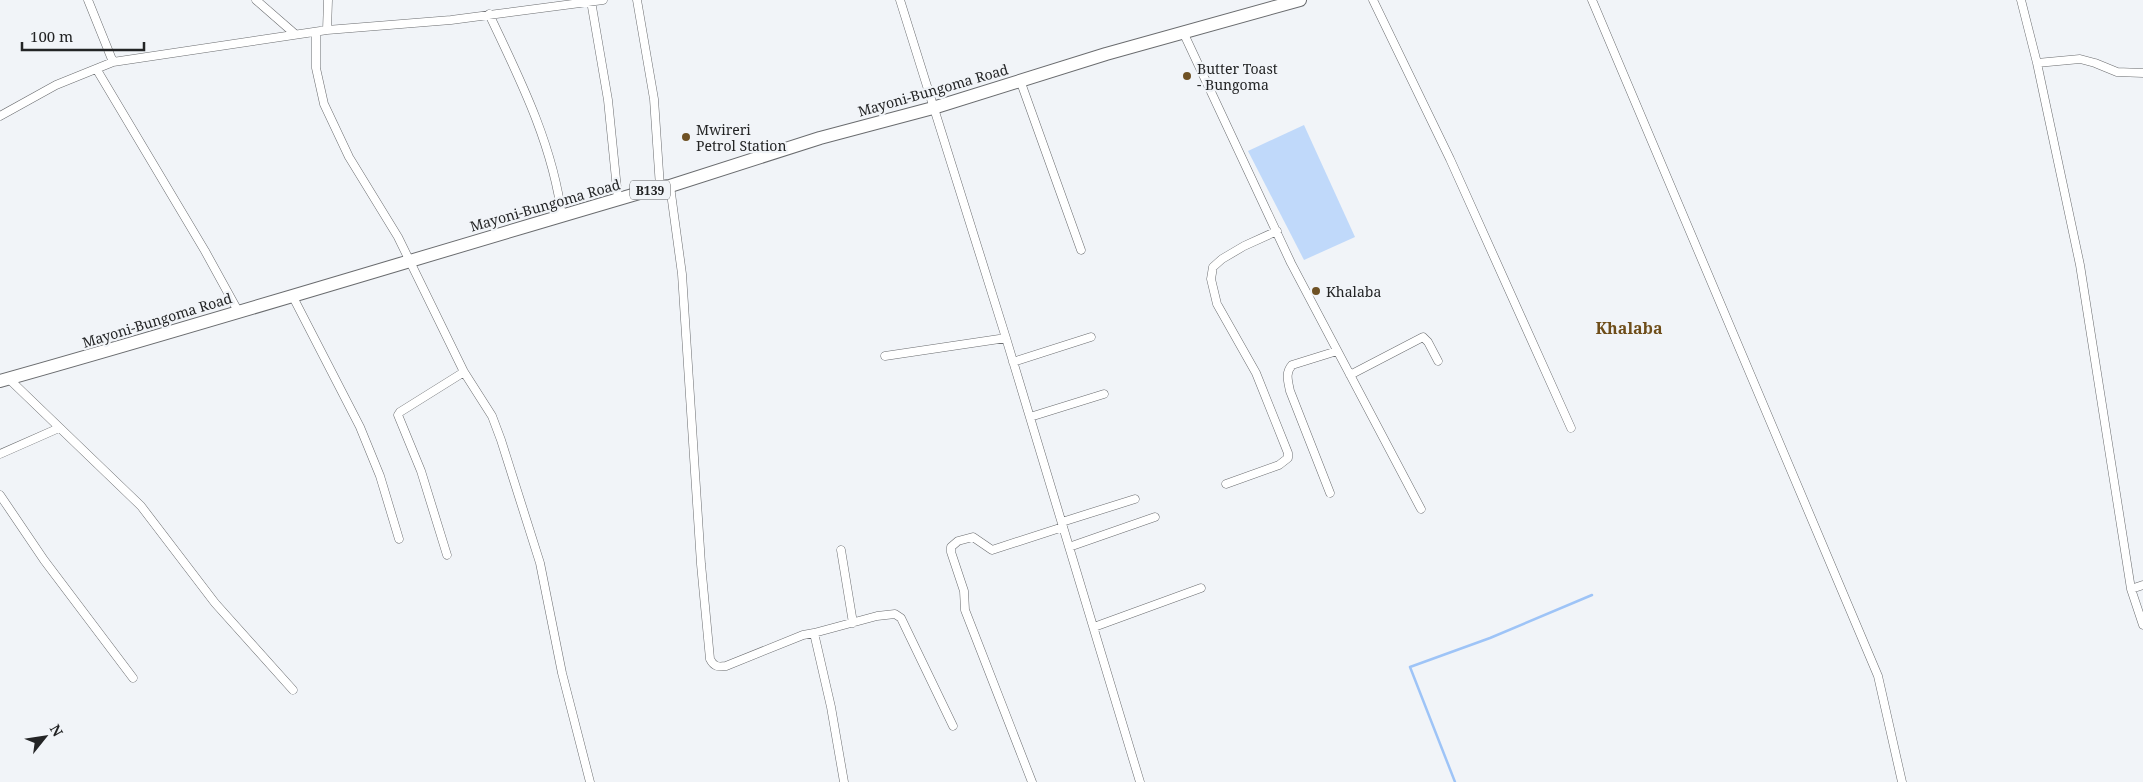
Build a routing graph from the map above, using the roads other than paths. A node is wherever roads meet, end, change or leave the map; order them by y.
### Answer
1 (88, 0) edge
2 (256, 0) edge
3 (328, 0) edge
4 (603, 0) edge
5 (637, 0) edge
6 (900, 0) edge
7 (1300, 0) edge
8 (1373, 0) edge
9 (1592, 0) edge
10 (2021, 0) edge
11 (591, 1) edge
12 (489, 14) junction
13 (327, 30) junction
14 (316, 32) junction
15 (295, 34) junction
16 (1184, 34) junction
17 (114, 62) junction
18 (2037, 63) junction
19 (97, 70) junction
20 (2143, 73) edge
21 (1020, 80) junction
22 (933, 108) junction
23 (0, 116) edge
24 (665, 187) junction
25 (618, 200) junction
26 (562, 217) junction
27 (1277, 232) junction
28 (1081, 250) dead end
29 (410, 262) junction
30 (293, 297) junction
31 (238, 311) junction
32 (1091, 337) dead end
33 (1006, 338) junction
34 (1337, 350) junction
35 (885, 356) dead end
36 (1438, 361) dead end
37 (1013, 362) junction
38 (464, 372) junction
39 (1350, 375) junction
40 (4, 380) edge
41 (1104, 394) dead end
42 (1030, 417) junction
43 (60, 428) junction
44 (1571, 428) dead end
45 (0, 454) edge
46 (1226, 484) dead end
47 (1330, 493) dead end
48 (0, 495) edge
49 (1135, 499) dead end
50 (1421, 509) dead end
51 (1155, 517) dead end
52 (1063, 525) junction
53 (400, 539) dead end
54 (1069, 547) junction
55 (841, 550) dead end
56 (447, 555) dead end
57 (2143, 585) edge
58 (1201, 588) dead end
59 (2131, 589) junction
60 (853, 623) junction
61 (2143, 625) edge
62 (1094, 627) junction
63 (814, 633) junction
64 (133, 678) dead end
65 (293, 690) dead end
66 (952, 726) dead end
67 (590, 782) edge
68 (844, 782) edge
69 (1032, 782) edge
70 (1140, 782) edge
71 (1902, 782) edge

1 - 17 street
2 - 15 street
3 - 13 street
4 - 11 street
5 - 24 street
6 - 22 street
7 - 16 main road, Mayoni-Bungoma Road / B139
8 - 44 street
9 - 71 street
10 - 18 street
11 - 12 street
11 - 25 street
12 - 13 street
12 - 26 street
13 - 14 street
14 - 15 street
14 - 29 street
15 - 17 street
16 - 21 main road, Mayoni-Bungoma Road / B139
16 - 27 street
17 - 19 street
18 - 20 street
18 - 59 street
19 - 23 street
19 - 31 street
21 - 22 main road, Mayoni-Bungoma Road / B139
21 - 28 street
22 - 24 main road, Mayoni-Bungoma Road / B139
22 - 33 street
24 - 25 main road, Mayoni-Bungoma Road / B139
24 - 63 street
25 - 26 main road, Mayoni-Bungoma Road / B139
26 - 29 main road, Mayoni-Bungoma Road / B139
27 - 34 street
27 - 46 street
29 - 30 main road, Mayoni-Bungoma Road / B139
29 - 38 street
30 - 31 main road, Mayoni-Bungoma Road / B139
30 - 53 street
31 - 40 main road, Mayoni-Bungoma Road / B139
32 - 37 street
33 - 35 street
33 - 37 street
34 - 39 street
34 - 47 street
36 - 39 street
37 - 42 street
38 - 56 street
38 - 67 street
39 - 50 street
40 - 43 street
41 - 42 street
42 - 52 street
43 - 45 street
43 - 65 street
48 - 64 street
49 - 52 street
51 - 54 street
52 - 54 street
52 - 69 street
54 - 62 street
55 - 60 street
57 - 59 street
58 - 62 street
59 - 61 street
60 - 63 street
60 - 66 street
62 - 70 street
63 - 68 street

